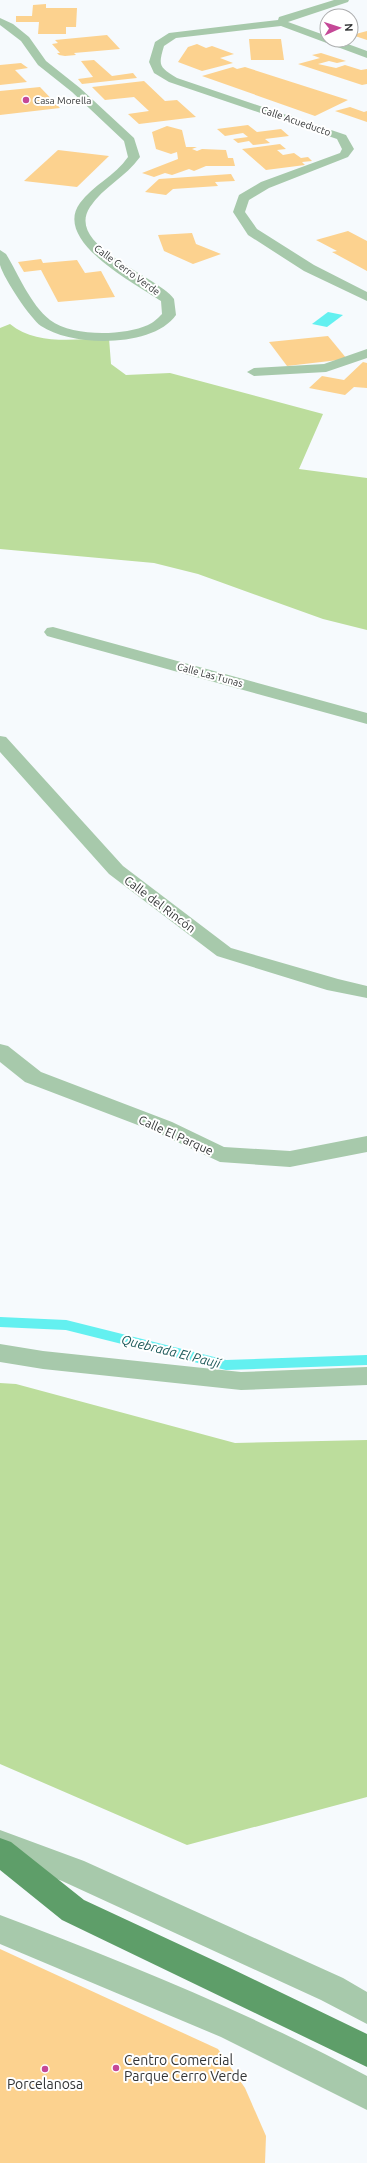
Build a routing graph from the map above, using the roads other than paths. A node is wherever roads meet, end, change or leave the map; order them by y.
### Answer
1 (344, 0) edge
2 (296, 5) dead end
3 (0, 21) edge
4 (283, 21) junction
5 (367, 55) edge
6 (0, 254) edge
7 (367, 298) edge
8 (367, 353) edge
9 (254, 372) dead end
10 (53, 632) dead end
11 (367, 719) edge
12 (0, 741) edge
13 (367, 992) edge
14 (0, 1051) edge
15 (367, 1144) edge
16 (0, 1353) edge
17 (367, 1376) edge
18 (0, 1844) edge
19 (0, 1852) edge
20 (0, 1929) edge
21 (367, 2009) edge
22 (367, 2051) edge
23 (367, 2094) edge

1 - 4 street
2 - 4 street
3 - 6 street, Calle Cerro Verde
4 - 5 street
4 - 7 street, Calle Acueducto
8 - 9 street
10 - 11 street, Calle Las Tunas
12 - 13 street, Calle del Rincón
14 - 15 street, Calle El Parque
16 - 17 street
18 - 21 street
19 - 22 main road
20 - 23 street

